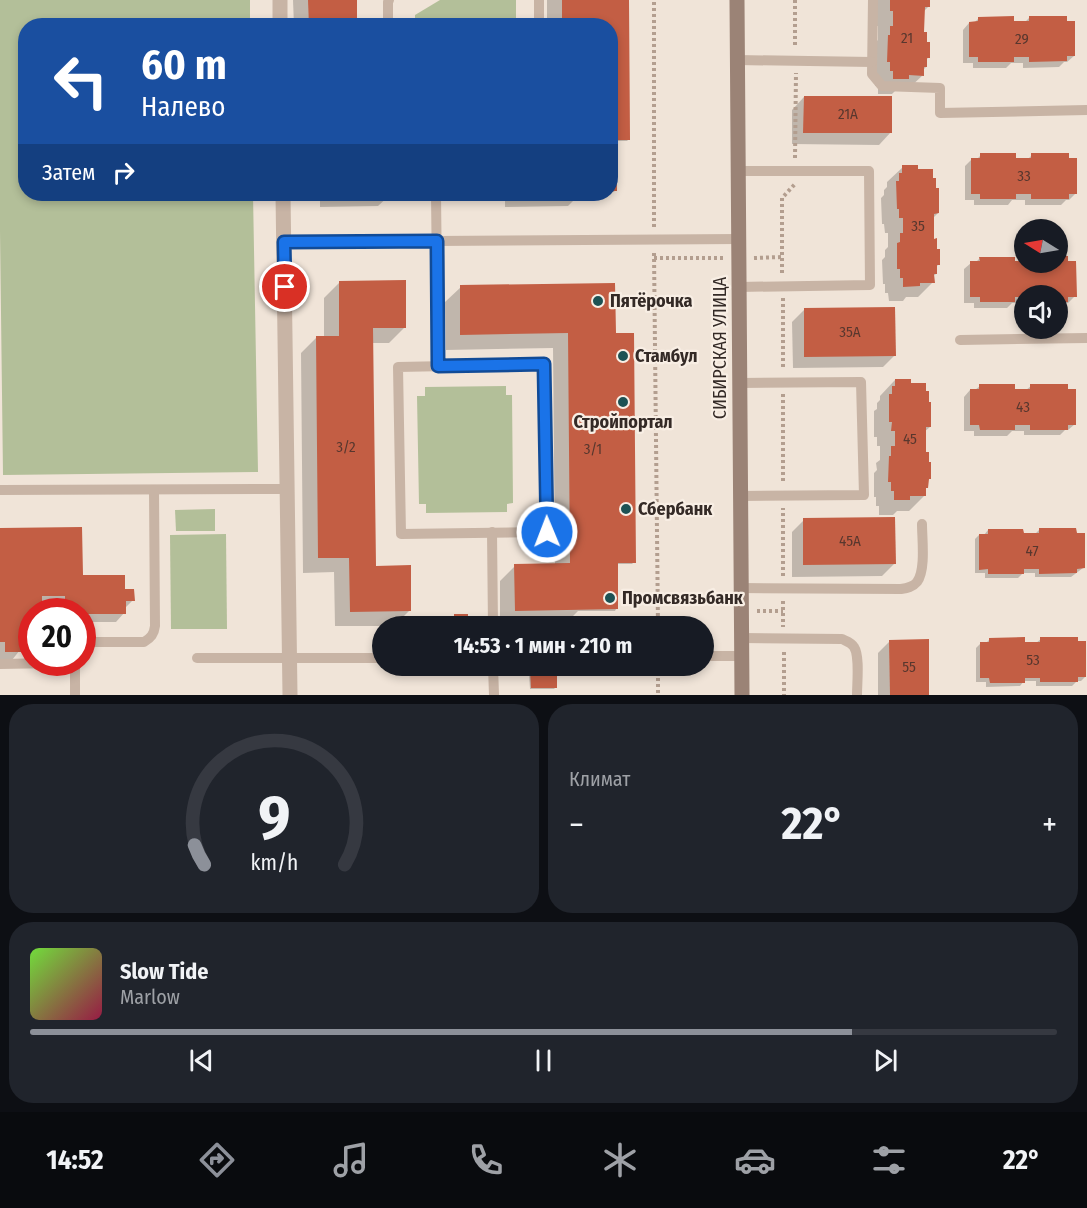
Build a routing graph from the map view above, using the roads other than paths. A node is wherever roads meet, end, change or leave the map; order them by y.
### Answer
1 (280, 0) edge
2 (389, 0) edge
3 (539, 0) edge
4 (737, 0) edge
5 (873, 0) edge
6 (280, 18) edge
7 (388, 18) edge
8 (539, 18) edge
9 (738, 60) junction
10 (872, 62) junction
11 (1087, 110) edge
12 (738, 171) junction
13 (283, 201) edge
14 (436, 201) edge
15 (739, 239) junction
16 (437, 241) junction
17 (284, 242) junction
18 (739, 287) junction
19 (1087, 338) edge
20 (960, 340) dead end
21 (438, 366) junction
22 (740, 383) junction
23 (288, 489) junction
24 (0, 490) edge
25 (154, 490) junction
26 (740, 496) junction
27 (922, 524) dead end
28 (492, 532) junction
29 (741, 588) junction
30 (493, 616) edge
31 (742, 638) junction
32 (96, 642) edge
33 (714, 656) edge
34 (741, 656) junction
35 (197, 658) dead end
36 (290, 658) junction
37 (372, 658) edge
38 (0, 664) edge
39 (18, 664) edge
40 (75, 676) edge
41 (493, 676) edge
42 (75, 695) edge
43 (290, 695) edge
44 (494, 695) edge
45 (742, 695) edge
46 (857, 695) edge

1 - 6 street
2 - 7 lane
3 - 8 lane
4 - 9 main road, СИБИРСКАЯ УЛИЦА
5 - 10 lane
9 - 10 lane
9 - 12 main road, СИБИРСКАЯ УЛИЦА
10 - 11 lane
12 - 15 main road, СИБИРСКАЯ УЛИЦА
12 - 18 lane
13 - 17 street
14 - 16 lane
15 - 16 lane
15 - 18 main road, СИБИРСКАЯ УЛИЦА
16 - 17 lane
16 - 21 lane
17 - 23 street
18 - 22 main road, СИБИРСКАЯ УЛИЦА
19 - 20 lane
21 - 28 lane
21 - 28 lane
22 - 26 main road, СИБИРСКАЯ УЛИЦА
22 - 26 lane
23 - 25 lane
23 - 36 street
24 - 25 lane
25 - 32 lane
26 - 29 main road, СИБИРСКАЯ УЛИЦА
27 - 29 lane
28 - 30 lane
29 - 31 main road, СИБИРСКАЯ УЛИЦА
31 - 34 main road, СИБИРСКАЯ УЛИЦА
31 - 46 lane
33 - 34 lane
34 - 45 main road, СИБИРСКАЯ УЛИЦА
35 - 36 lane
36 - 37 lane
36 - 43 street
38 - 39 lane
40 - 42 lane
41 - 44 lane

